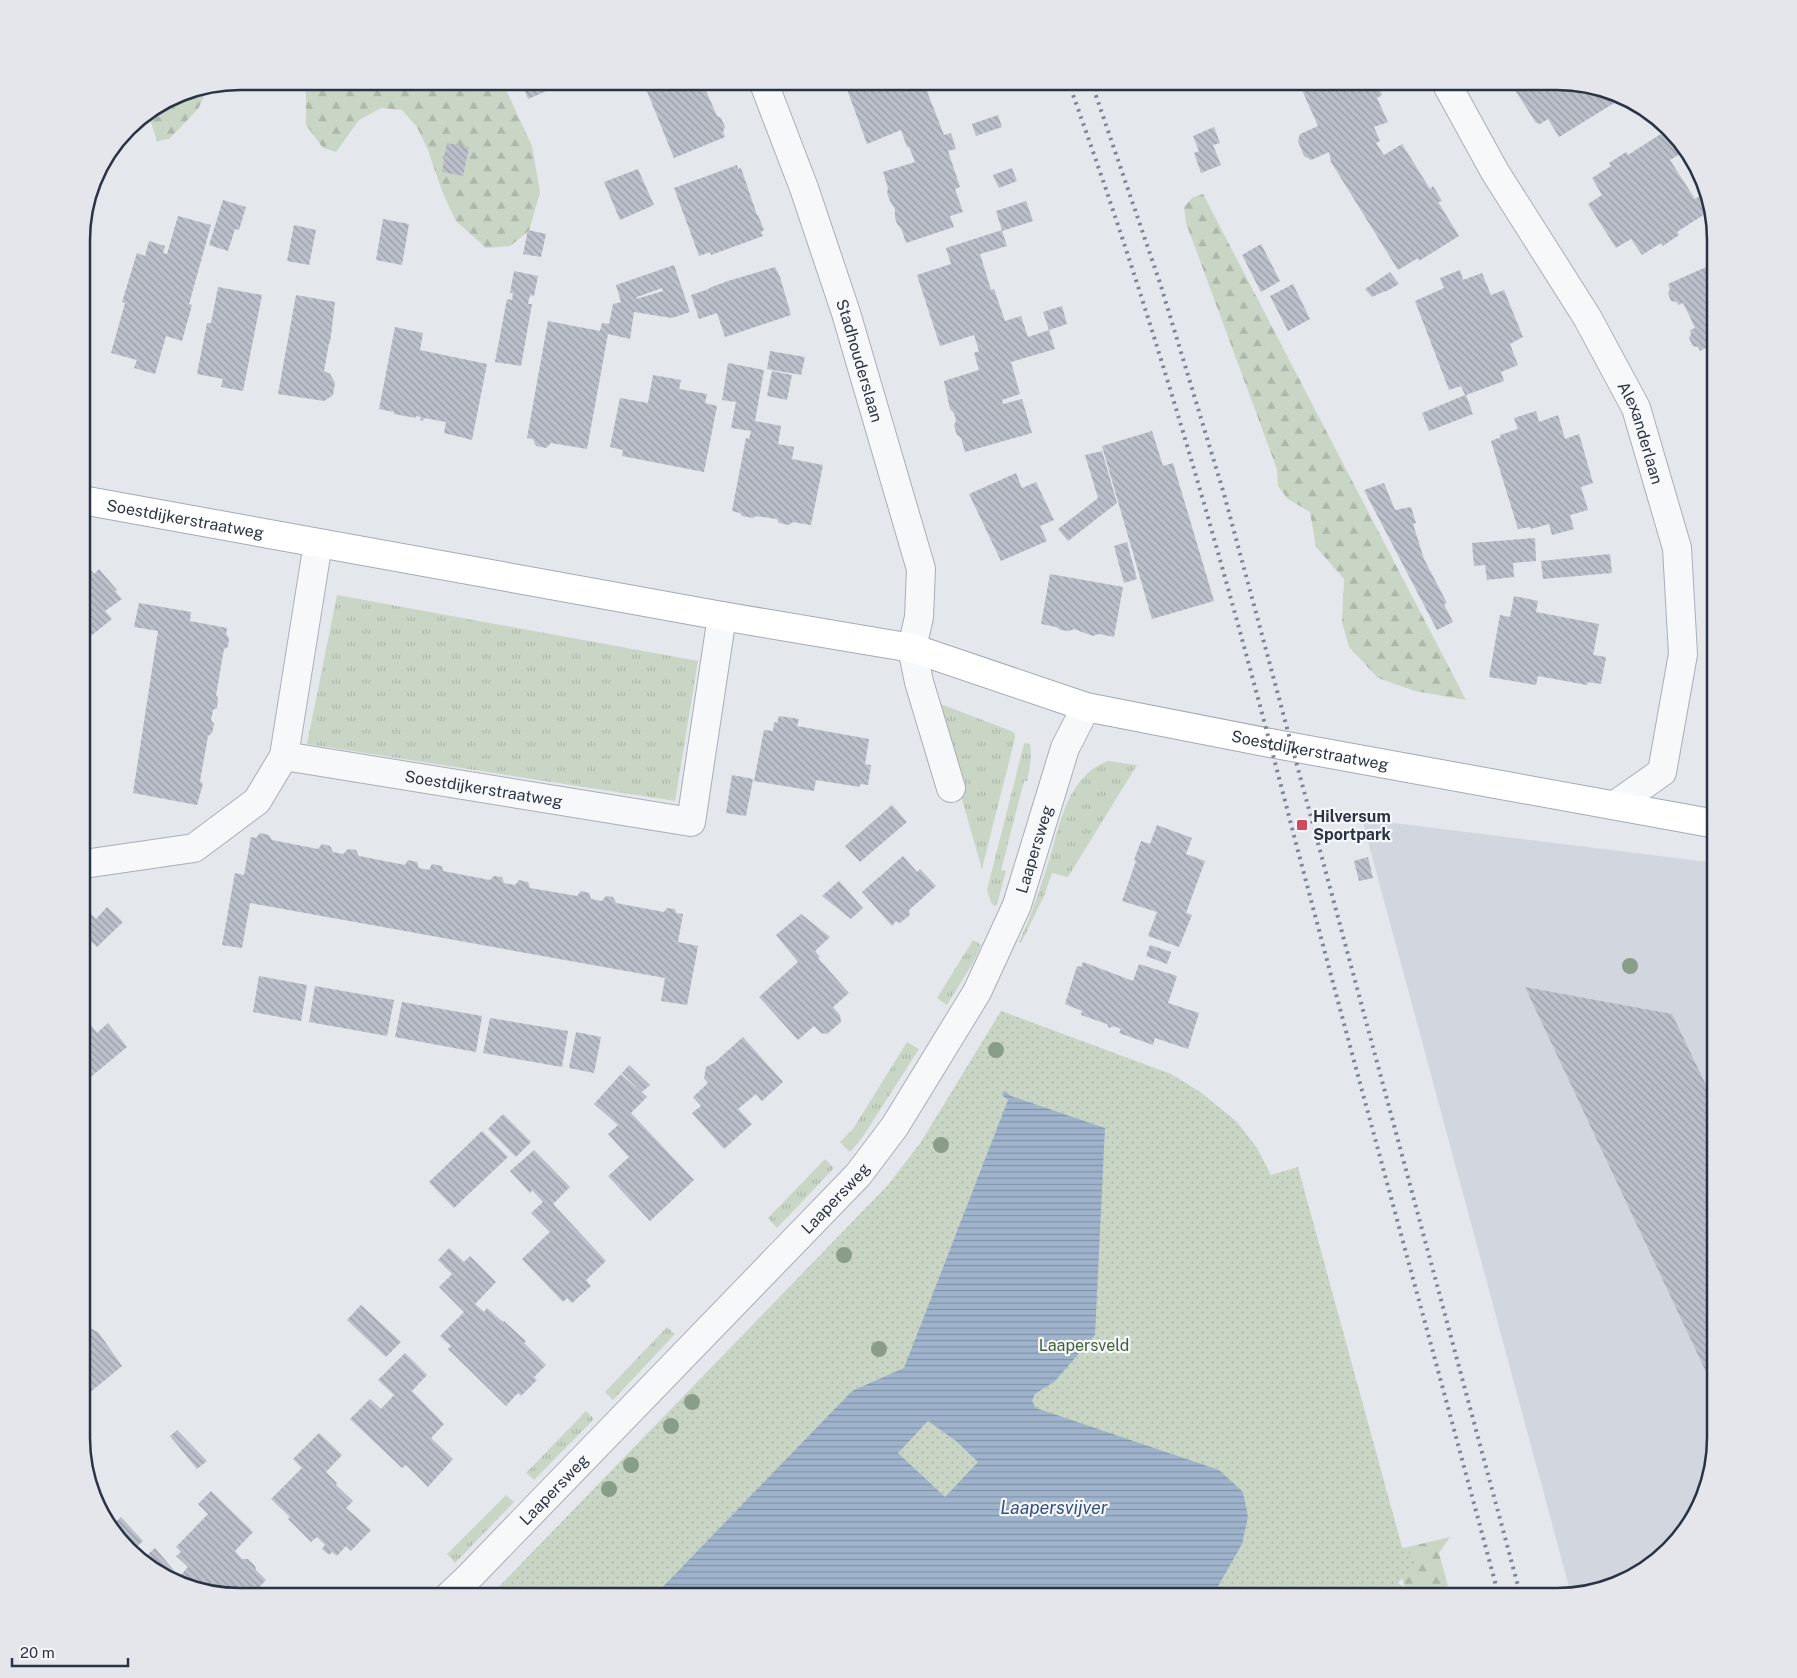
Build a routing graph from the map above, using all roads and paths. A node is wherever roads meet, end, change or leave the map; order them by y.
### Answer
1 (766, 90) edge
2 (1450, 90) edge
3 (90, 501) edge
4 (318, 543) junction
5 (722, 616) junction
6 (912, 648) junction
7 (1086, 707) junction
8 (284, 756) junction
9 (951, 788) dead end
10 (1615, 805) junction
11 (1707, 822) edge
12 (90, 863) edge
13 (457, 1588) edge

1 - 6 street, Stadhouderslaan
2 - 10 street, Alexanderlaan
3 - 4 main road, Soestdijkerstraatweg
4 - 5 main road, Soestdijkerstraatweg
4 - 8 street
5 - 6 main road, Soestdijkerstraatweg
5 - 8 street, Soestdijkerstraatweg
6 - 7 main road, Soestdijkerstraatweg
6 - 9 street
7 - 10 main road, Soestdijkerstraatweg
7 - 13 street, Laapersweg
8 - 12 street
10 - 11 main road, Soestdijkerstraatweg

